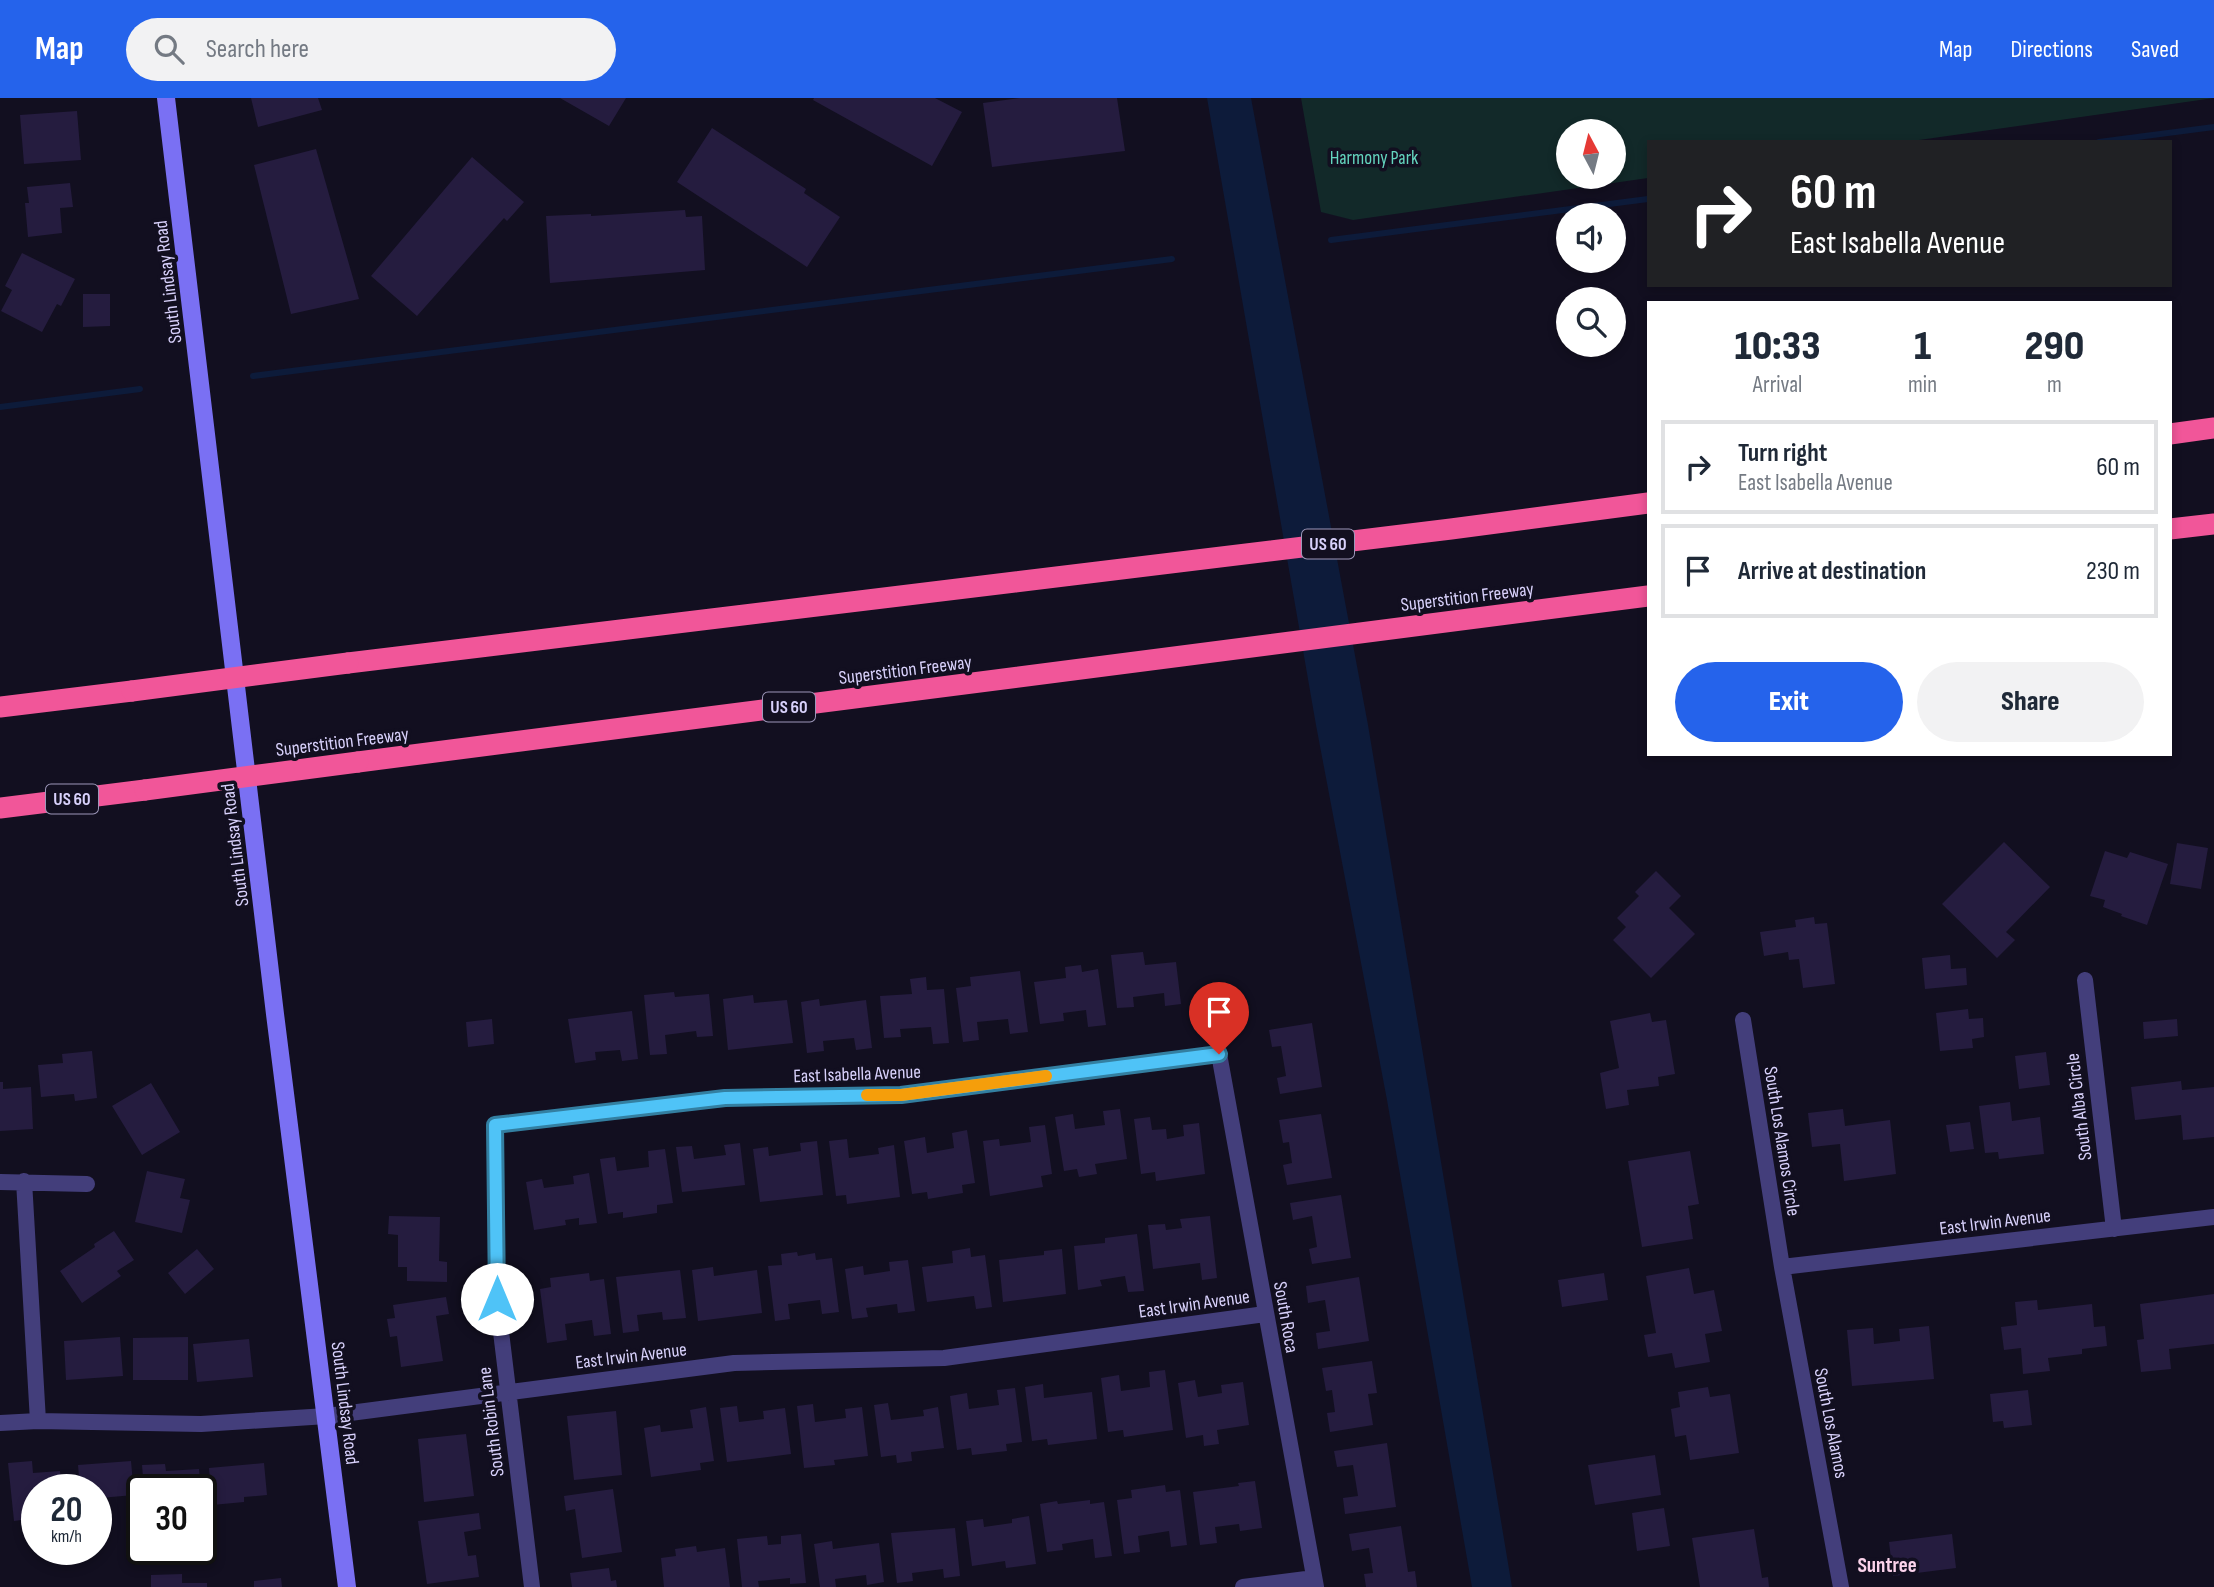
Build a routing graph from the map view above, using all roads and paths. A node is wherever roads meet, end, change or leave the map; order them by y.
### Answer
1 (166, 98) edge
2 (2214, 428) edge
3 (2172, 434) edge
4 (1647, 503) edge
5 (2214, 524) edge
6 (2172, 529) edge
7 (1647, 596) edge
8 (0, 707) edge
9 (0, 808) edge
10 (2085, 980) dead end
11 (1743, 1020) dead end
12 (1219, 1054) joint
13 (495, 1125) joint
14 (24, 1181) junction
15 (0, 1182) edge
16 (87, 1184) dead end
17 (2214, 1217) edge
18 (2114, 1229) junction
19 (1782, 1268) junction
20 (1265, 1314) junction
21 (507, 1392) junction
22 (327, 1416) junction
23 (38, 1421) junction
24 (0, 1423) edge
25 (1315, 1582) edge
26 (347, 1587) edge
27 (531, 1587) edge
28 (1243, 1587) edge
29 (1841, 1587) edge

1 - 22 main road, South Lindsay Road
2 - 3 highway
4 - 8 highway, US 60, bridge
5 - 6 highway
7 - 9 highway, Superstition Freeway / US 60, bridge
10 - 18 street, South Alba Circle
11 - 19 street, South Los Alamos Circle
12 - 13 street, East Isabella Avenue
12 - 20 street, South Roca
13 - 21 street, South Robin Lane
14 - 15 street
14 - 16 street
14 - 23 street
17 - 18 street, East Irwin Avenue
18 - 19 street, East Irwin Avenue
19 - 29 street, South Los Alamos
20 - 21 street, East Irwin Avenue
20 - 25 street, South Roca
21 - 22 street, East Irwin Avenue
21 - 27 street, South Robin Lane
22 - 23 street, East Irwin Avenue
22 - 26 main road, South Lindsay Road
23 - 24 street, East Irwin Avenue
25 - 28 street

